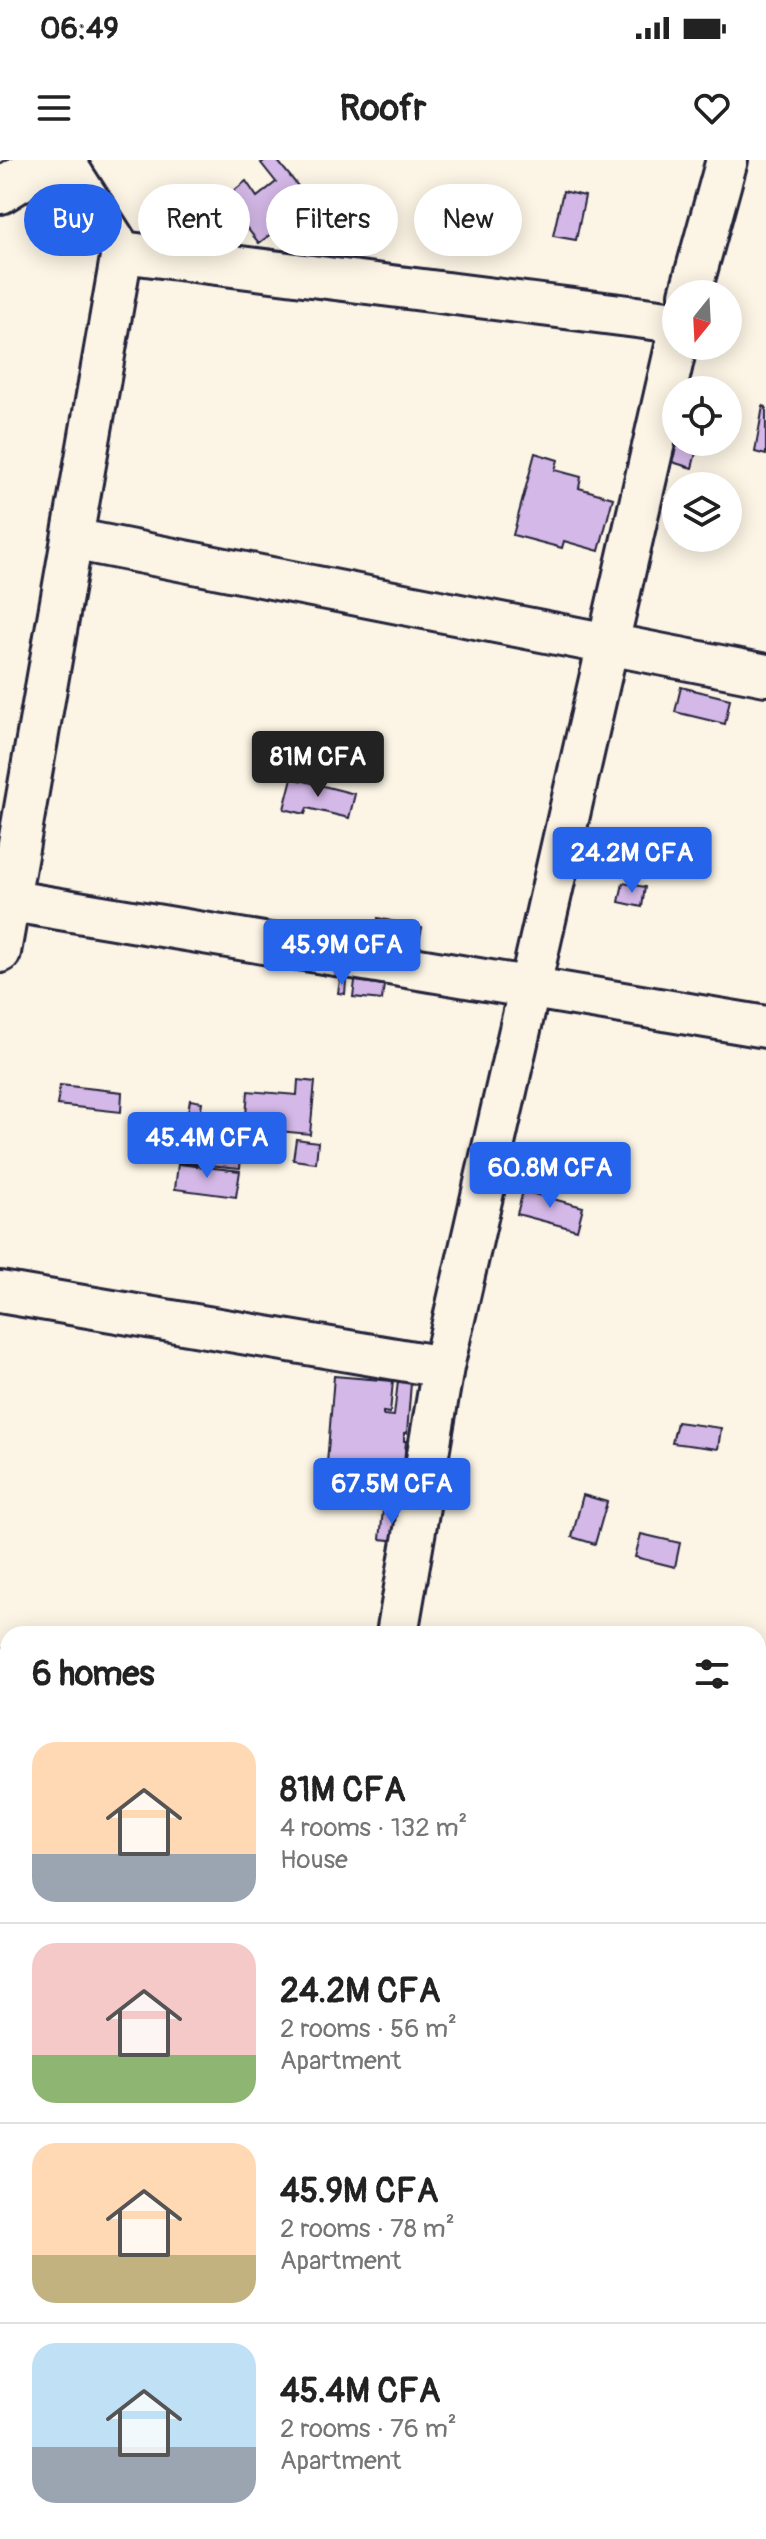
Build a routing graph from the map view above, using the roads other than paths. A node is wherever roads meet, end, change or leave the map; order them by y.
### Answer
1 (50, 160) edge
2 (63, 160) edge
3 (727, 160) edge
4 (78, 184) edge
5 (0, 191) edge
6 (122, 252) edge
7 (121, 256) edge
8 (694, 280) edge
9 (662, 320) edge
10 (673, 360) edge
11 (72, 539) junction
12 (609, 644) junction
13 (766, 675) edge
14 (4, 900) edge
15 (0, 952) edge
16 (531, 987) junction
17 (766, 1027) edge
18 (0, 1292) edge
19 (443, 1367) junction
20 (398, 1626) edge

1 - 5 main road
2 - 4 street
3 - 8 street
6 - 9 street
7 - 11 street
10 - 12 street
11 - 12 street
11 - 14 street
12 - 13 street
12 - 16 street
14 - 15 street
14 - 16 street
16 - 17 street
16 - 19 street
18 - 19 street
19 - 20 street

